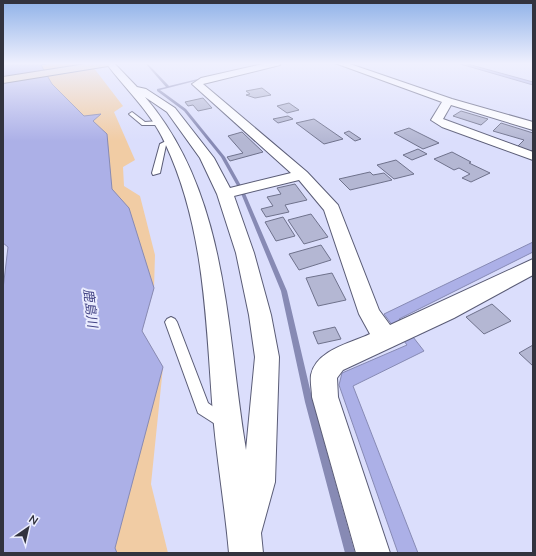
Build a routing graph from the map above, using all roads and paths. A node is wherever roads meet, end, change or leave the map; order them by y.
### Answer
1 (133, 89) edge
2 (141, 89) edge
3 (203, 89) edge
4 (413, 89) edge
5 (448, 101) junction
6 (132, 114) dead end
7 (159, 123) junction
8 (533, 126) edge
9 (170, 141) junction
10 (533, 156) edge
11 (156, 173) dead end
12 (302, 175) junction
13 (229, 193) junction
14 (533, 266) edge
15 (171, 322) dead end
16 (397, 334) junction
17 (228, 426) junction
18 (245, 544) edge
19 (373, 553) edge

1 - 7 street
2 - 13 street
3 - 12 street
4 - 5 street
5 - 8 street
5 - 10 street
6 - 7 lane
7 - 9 street
9 - 11 lane
9 - 17 street
12 - 13 street
12 - 16 street
13 - 18 street
14 - 16 street
15 - 17 lane
16 - 19 street
17 - 18 street

